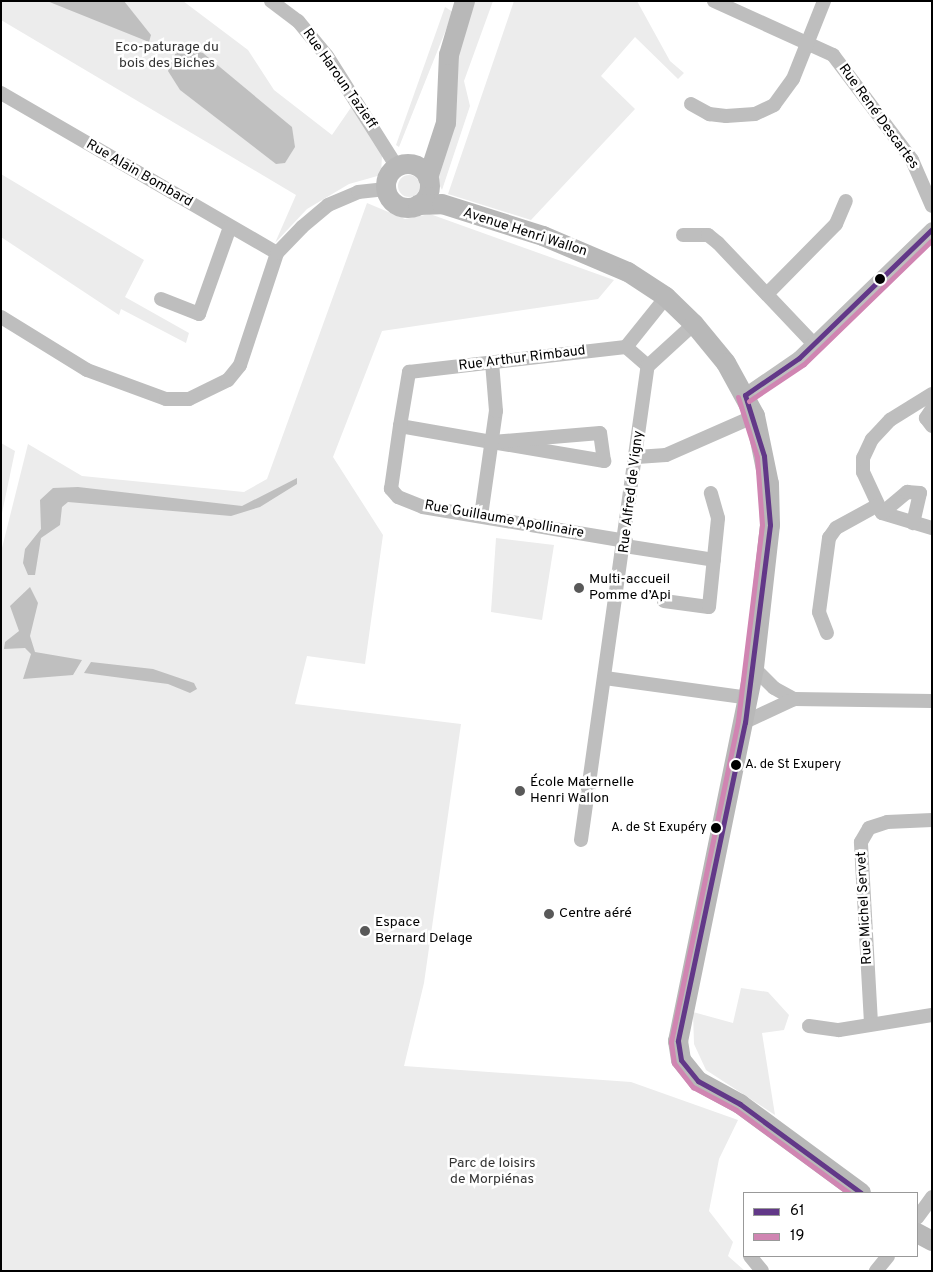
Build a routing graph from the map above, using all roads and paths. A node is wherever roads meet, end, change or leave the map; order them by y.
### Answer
1 (271, 1) edge
2 (465, 1) edge
3 (714, 1) edge
4 (824, 1) edge
5 (808, 42) junction
6 (1, 93) edge
7 (691, 104) dead end
8 (438, 146) junction
9 (404, 165) junction
10 (429, 182) junction
11 (386, 189) junction
12 (846, 201) dead end
13 (442, 204) junction
14 (418, 205) junction
15 (932, 206) edge
16 (230, 227) junction
17 (931, 233) edge
18 (683, 235) dead end
19 (277, 253) junction
20 (767, 294) junction
21 (666, 297) junction
22 (161, 299) dead end
23 (1, 317) edge
24 (694, 324) junction
25 (814, 344) junction
26 (626, 347) junction
27 (492, 362) junction
28 (648, 366) junction
29 (932, 394) edge
30 (745, 395) junction
31 (932, 409) edge
32 (755, 416) junction
33 (400, 426) junction
34 (932, 426) edge
35 (492, 442) junction
36 (637, 457) junction
37 (711, 493) dead end
38 (879, 509) junction
39 (481, 516) junction
40 (913, 523) junction
41 (932, 528) edge
42 (626, 544) junction
43 (714, 560) junction
44 (664, 601) dead end
45 (827, 632) dead end
46 (754, 668) junction
47 (605, 678) junction
48 (749, 698) junction
49 (794, 699) junction
50 (932, 701) edge
51 (745, 722) junction
52 (932, 820) edge
53 (581, 840) dead end
54 (932, 1015) edge
55 (871, 1023) junction
56 (809, 1026) dead end
57 (860, 1192) edge
58 (932, 1198) edge
59 (918, 1217) edge
60 (918, 1234) edge
61 (932, 1241) edge
62 (751, 1257) edge
63 (887, 1257) edge
64 (762, 1271) edge
65 (876, 1271) edge

1 - 9 street, Rue Haroun Tazieff
2 - 8 street
3 - 5 street, Rue René Descartes
4 - 5 street
5 - 7 street
5 - 15 street, Rue René Descartes
6 - 16 street, Rue Alain Bombard
8 - 9 street
8 - 10 street
9 - 10 street
9 - 11 street
10 - 13 street
10 - 14 street
11 - 14 street
11 - 19 street
12 - 20 street
13 - 14 street, Avenue Henri Wallon
13 - 21 street, Avenue Henri Wallon
16 - 19 street, Rue Alain Bombard
16 - 22 street
17 - 25 street
18 - 20 street
19 - 23 street
20 - 25 street
21 - 24 street, Avenue Henri Wallon
21 - 26 street
24 - 28 street
24 - 30 street, Avenue Henri Wallon
25 - 30 street
26 - 27 street, Rue Arthur Rimbaud
26 - 28 street
27 - 33 street, Rue Arthur Rimbaud
27 - 35 street
28 - 36 street, Rue Alfred de Vigny
29 - 38 street
30 - 32 street, Avenue Henri Wallon
31 - 34 street
32 - 36 street
32 - 46 street, Avenue Henri Wallon
33 - 35 street
33 - 39 street, Rue Guillaume Apollinaire
35 - 35 street
35 - 39 street
36 - 42 street, Rue Alfred de Vigny
37 - 43 street
38 - 40 street
38 - 40 street
38 - 45 street
39 - 42 street, Rue Guillaume Apollinaire
40 - 41 street
42 - 43 street, Rue Guillaume Apollinaire
42 - 47 street, Rue Alfred de Vigny
43 - 44 street
46 - 48 street, Avenue Henri Wallon
46 - 49 street
47 - 48 street
47 - 53 street, Rue Alfred de Vigny
48 - 51 street, Avenue Henri Wallon
49 - 50 street
49 - 51 street
51 - 57 street, Avenue Henri Wallon
52 - 55 street, Rue Michel Servet
54 - 55 street
55 - 56 street
58 - 59 street
60 - 61 street
62 - 64 street
63 - 65 street

